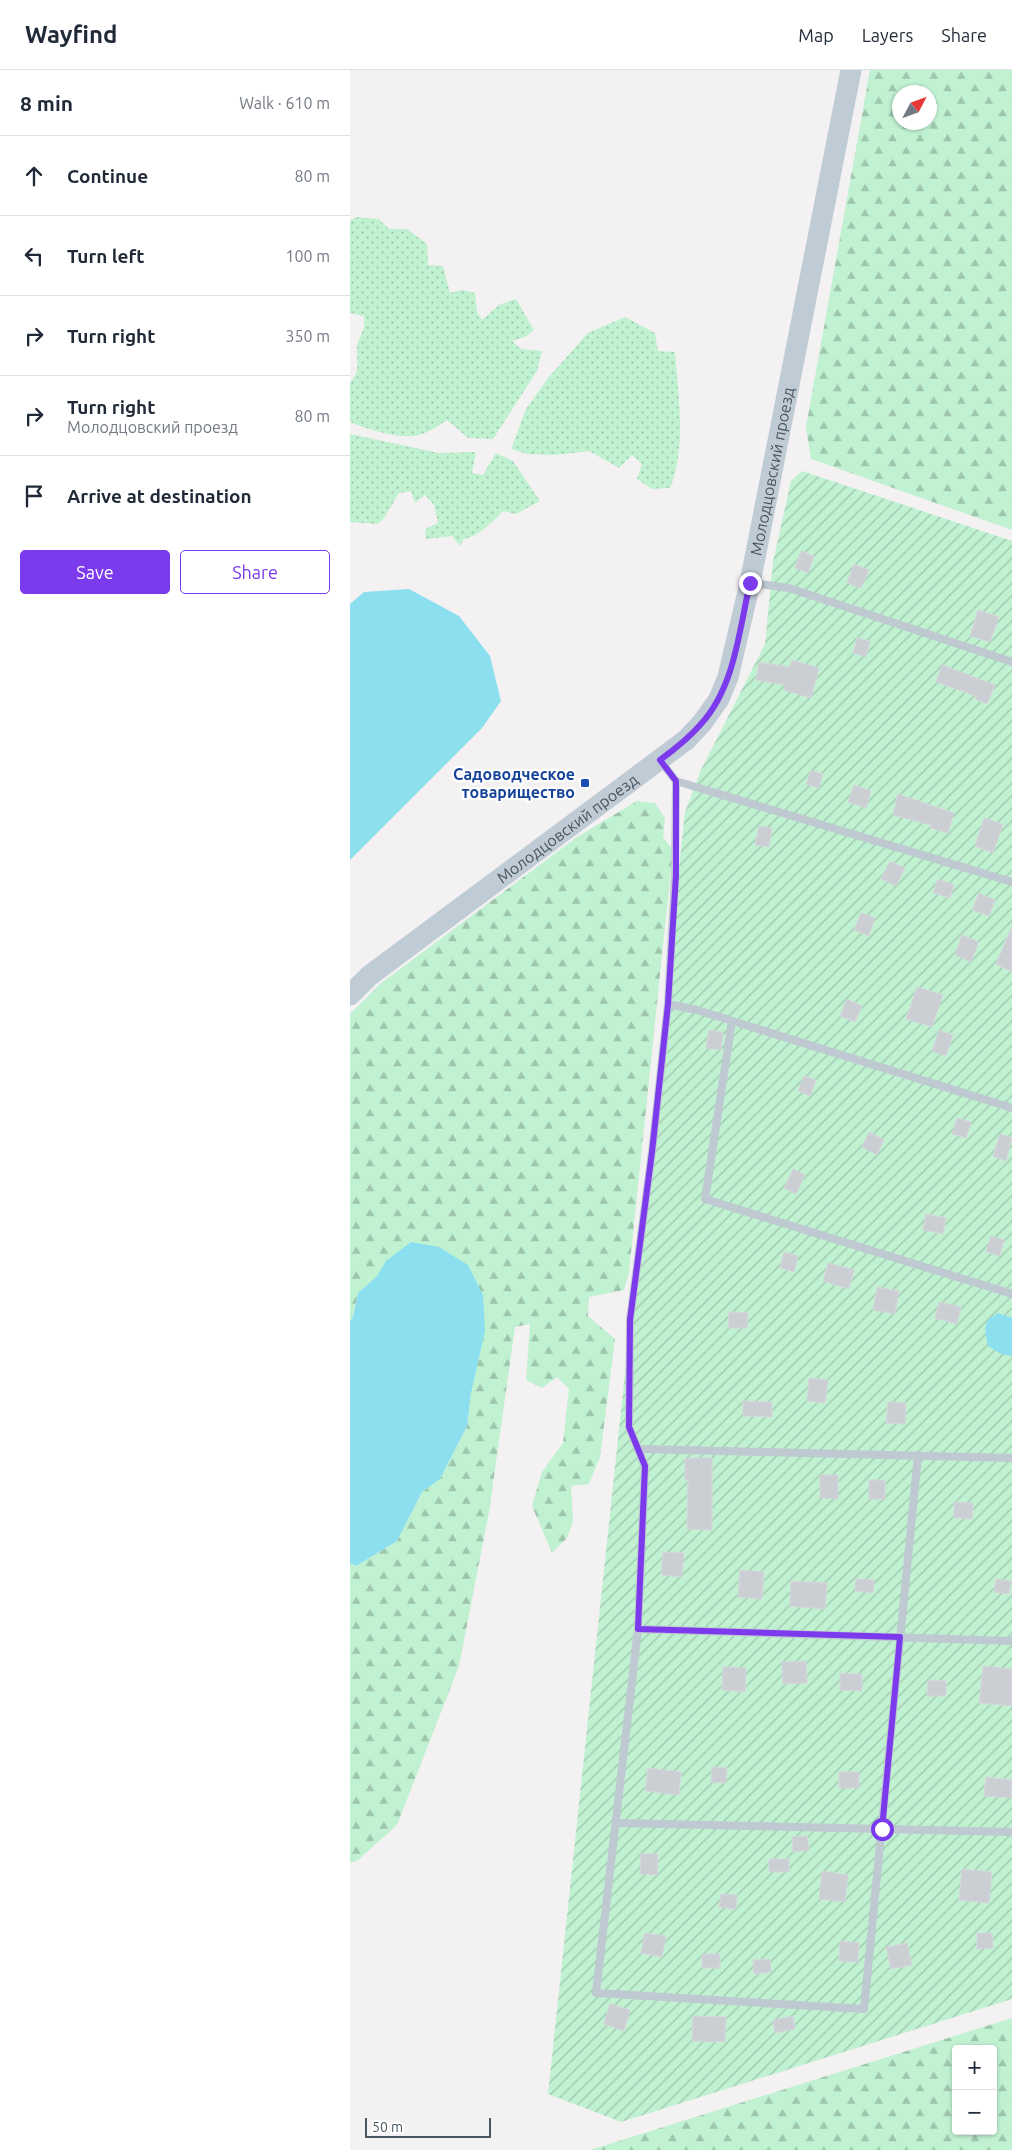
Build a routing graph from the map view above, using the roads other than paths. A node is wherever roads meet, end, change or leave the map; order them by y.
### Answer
1 (851, 70) edge
2 (750, 583) junction
3 (1012, 662) edge
4 (660, 760) junction
5 (676, 781) junction
6 (1012, 882) edge
7 (350, 995) edge
8 (668, 1004) junction
9 (732, 1021) junction
10 (1012, 1108) edge
11 (1012, 1294) edge
12 (639, 1449) junction
13 (918, 1455) junction
14 (1012, 1458) edge
15 (638, 1629) junction
16 (900, 1637) junction
17 (1012, 1641) edge
18 (616, 1823) junction
19 (882, 1829) junction
20 (1012, 1832) edge

1 - 2 street, Молодцовский проезд
2 - 3 lane
2 - 4 street, Молодцовский проезд
4 - 5 lane
4 - 7 street, Молодцовский проезд
5 - 6 lane
5 - 8 lane
8 - 9 lane
8 - 12 lane
9 - 10 lane
9 - 11 lane
12 - 13 lane
12 - 15 lane
13 - 14 lane
13 - 16 lane
15 - 16 lane
15 - 18 lane
16 - 17 lane
16 - 19 lane
18 - 19 lane
18 - 19 lane
19 - 20 lane

